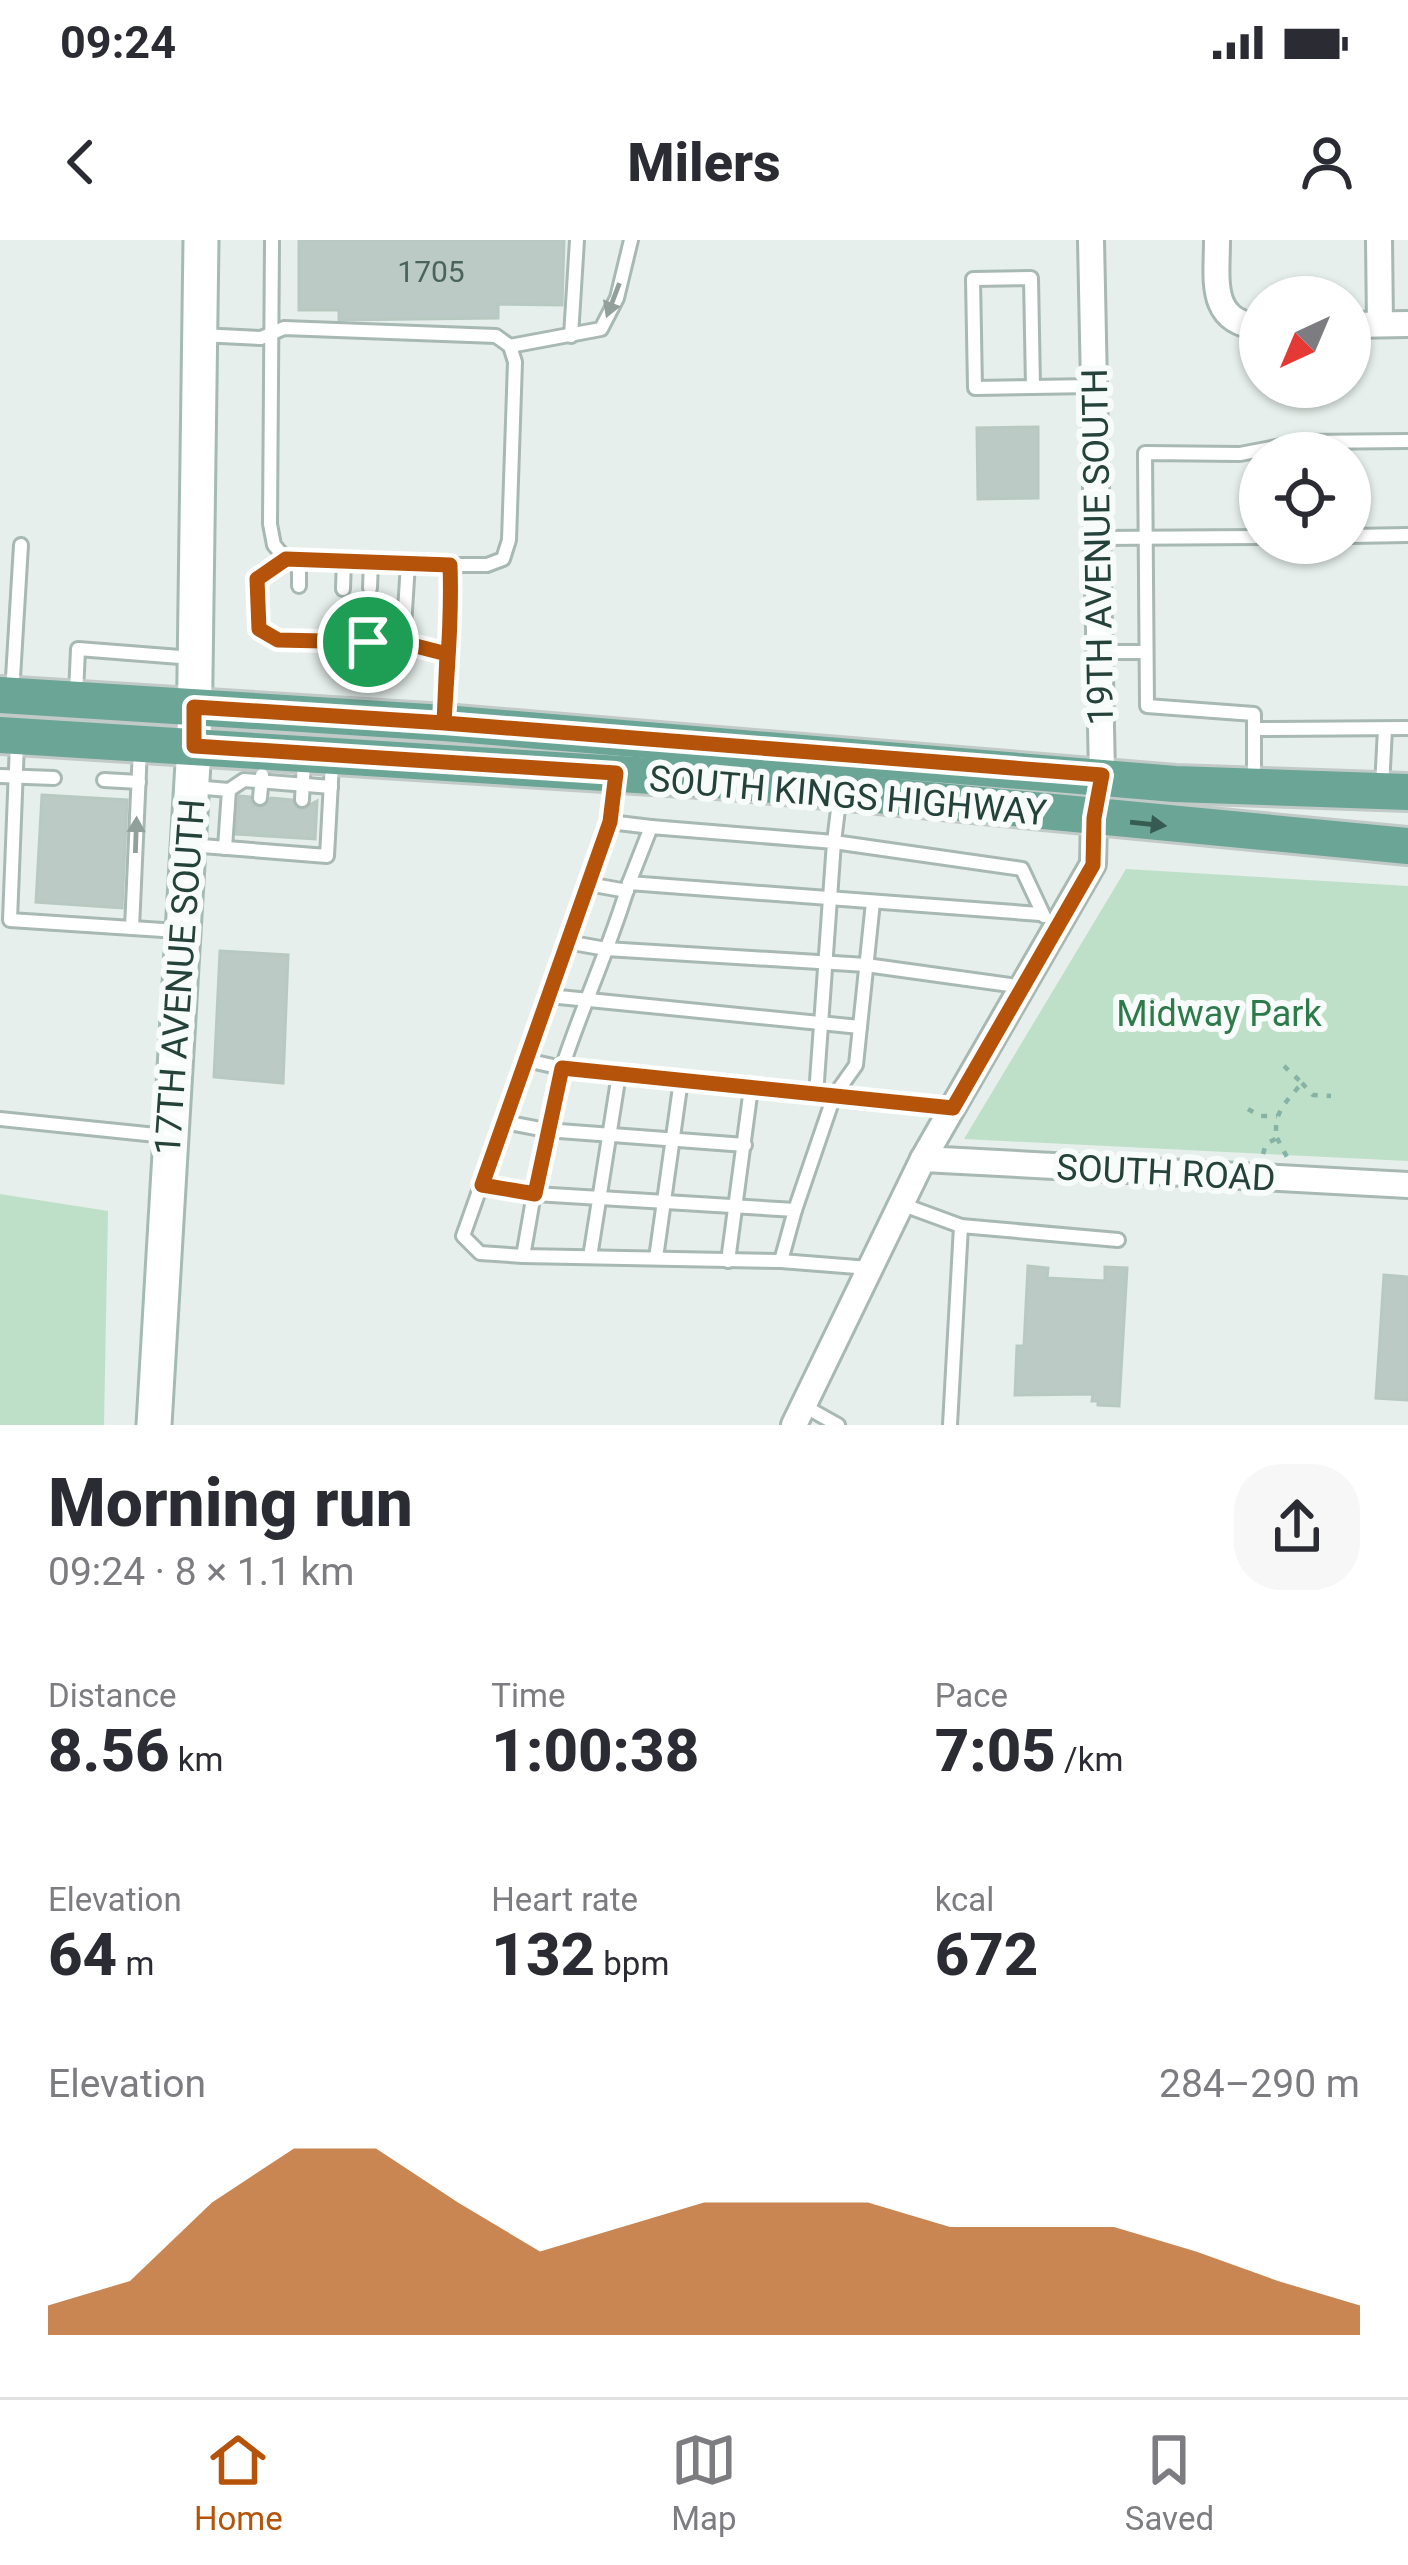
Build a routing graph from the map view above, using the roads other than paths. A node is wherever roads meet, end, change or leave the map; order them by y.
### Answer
1 (201, 240) edge
2 (272, 240) edge
3 (577, 240) edge
4 (631, 240) edge
5 (1091, 240) edge
6 (1217, 240) edge
7 (1379, 240) edge
8 (1239, 322) edge
9 (1371, 324) edge
10 (1380, 324) junction
11 (1408, 324) edge
12 (269, 334) junction
13 (200, 335) junction
14 (572, 336) junction
15 (510, 346) junction
16 (1033, 386) junction
17 (1094, 386) junction
18 (1408, 441) edge
19 (1408, 535) edge
20 (1371, 536) edge
21 (1239, 537) edge
22 (1097, 538) junction
23 (1145, 538) junction
24 (21, 544) dead end
25 (293, 559) junction
26 (344, 561) junction
27 (371, 562) junction
28 (409, 563) junction
29 (450, 565) junction
30 (299, 586) dead end
31 (370, 588) dead end
32 (343, 589) dead end
33 (299, 624) dead end
34 (368, 624) dead end
35 (342, 625) dead end
36 (299, 641) junction
37 (341, 642) junction
38 (368, 642) junction
39 (404, 643) junction
40 (1099, 652) junction
41 (1146, 652) junction
42 (447, 654) junction
43 (194, 658) junction
44 (6, 679) edge
45 (75, 700) junction
46 (194, 707) junction
47 (444, 723) junction
48 (1385, 728) junction
49 (1408, 728) edge
50 (1254, 729) junction
51 (9, 735) edge
52 (140, 742) junction
53 (194, 746) junction
54 (262, 766) junction
55 (317, 769) junction
56 (616, 773) junction
57 (1102, 775) junction
58 (0, 776) edge
59 (15, 777) junction
60 (54, 778) dead end
61 (104, 781) dead end
62 (139, 782) junction
63 (192, 787) junction
64 (1253, 787) junction
65 (229, 790) junction
66 (1395, 791) edge
67 (840, 792) junction
68 (260, 797) dead end
69 (302, 800) dead end
70 (1094, 818) junction
71 (610, 822) junction
72 (651, 827) junction
73 (300, 838) dead end
74 (834, 842) junction
75 (188, 845) junction
76 (1408, 846) edge
77 (225, 848) junction
78 (299, 854) junction
79 (588, 884) junction
80 (628, 887) junction
81 (830, 899) junction
82 (873, 902) junction
83 (1050, 920) junction
84 (5, 923) edge
85 (132, 928) junction
86 (181, 932) junction
87 (567, 942) junction
88 (606, 949) junction
89 (826, 962) junction
90 (866, 965) junction
91 (1024, 987) junction
92 (549, 996) junction
93 (586, 1002) junction
94 (822, 1023) junction
95 (860, 1027) junction
96 (526, 1060) junction
97 (562, 1068) junction
98 (619, 1074) junction
99 (681, 1081) junction
100 (751, 1088) junction
101 (816, 1095) junction
102 (834, 1096) junction
103 (953, 1108) junction
104 (0, 1120) edge
105 (504, 1122) junction
106 (546, 1130) junction
107 (609, 1135) junction
108 (168, 1137) junction
109 (674, 1140) junction
110 (745, 1145) junction
111 (923, 1160) junction
112 (482, 1185) junction
113 (1408, 1185) edge
114 (535, 1194) junction
115 (599, 1198) junction
116 (665, 1203) junction
117 (902, 1204) junction
118 (738, 1207) junction
119 (794, 1210) junction
120 (961, 1226) junction
121 (1118, 1240) dead end
122 (524, 1256) junction
123 (590, 1257) junction
124 (656, 1258) junction
125 (728, 1261) junction
126 (781, 1261) junction
127 (871, 1268) junction
128 (798, 1415) edge
129 (154, 1425) edge
130 (838, 1425) edge
131 (950, 1425) edge

1 - 13 street, 17TH AVENUE SOUTH
2 - 12 lane
3 - 14 lane
4 -> 14 lane
5 - 17 street, 19TH AVENUE SOUTH
6 - 8 street
7 - 10 street
9 - 10 street
10 - 11 street
12 - 13 lane
12 - 15 lane
12 - 25 lane
13 - 43 street, 17TH AVENUE SOUTH
14 - 15 lane
15 - 29 lane
16 - 16 lane
16 - 17 lane
17 - 22 street, 19TH AVENUE SOUTH
18 - 23 lane
19 - 20 lane
21 - 23 lane
22 - 23 lane
22 - 40 street, 19TH AVENUE SOUTH
23 - 41 lane
24 - 44 lane
25 - 26 lane
25 - 30 lane
25 - 36 lane
26 - 27 lane
26 - 32 lane
27 - 28 lane
27 - 31 lane
28 - 29 lane
28 - 39 lane
29 - 42 lane
33 - 36 lane
34 - 38 lane
35 - 37 lane
36 - 37 lane
37 - 38 lane
38 - 39 lane
39 - 42 lane
40 - 41 lane
40 - 57 street, 19TH AVENUE SOUTH
41 - 50 lane
42 - 47 lane
43 - 45 lane
43 - 46 street, 17TH AVENUE SOUTH
44 - 45 main road, SOUTH KINGS HIGHWAY
45 - 46 main road, SOUTH KINGS HIGHWAY
46 - 47 main road, SOUTH KINGS HIGHWAY
46 - 53 street, 17TH AVENUE SOUTH
47 - 57 main road, SOUTH KINGS HIGHWAY
48 - 49 lane
48 - 50 lane
48 - 66 lane
50 - 64 lane
51 - 52 main road, SOUTH KINGS HIGHWAY
51 - 59 lane
52 - 53 main road, SOUTH KINGS HIGHWAY
52 - 62 lane
53 - 54 main road, SOUTH KINGS HIGHWAY
53 - 63 street, 17TH AVENUE SOUTH
54 - 55 main road, SOUTH KINGS HIGHWAY
54 - 65 lane
54 - 68 lane
55 - 56 main road, SOUTH KINGS HIGHWAY
55 - 69 lane
55 - 78 lane
56 - 67 main road, SOUTH KINGS HIGHWAY
56 - 71 lane
57 - 64 main road, SOUTH KINGS HIGHWAY
57 - 70 street, 19TH AVENUE SOUTH
58 - 59 lane
59 - 60 lane
59 - 84 lane
61 - 62 lane
85 -> 62 lane
63 - 65 lane
63 - 75 street, 17TH AVENUE SOUTH
64 - 66 main road, SOUTH KINGS HIGHWAY
65 - 77 lane
67 - 70 main road, SOUTH KINGS HIGHWAY
67 - 74 lane
70 -> 76 main road, SOUTH KINGS HIGHWAY
70 - 83 street, 19TH AVENUE SOUTH
71 - 72 lane
71 - 79 lane
72 - 74 lane
72 - 80 lane
73 - 78 lane
74 - 81 lane
74 - 83 lane
75 - 77 lane
75 - 86 street, 17TH AVENUE SOUTH
77 - 78 lane
79 - 80 lane
79 - 87 lane
80 - 81 lane
80 - 88 lane
81 - 82 lane
81 - 89 lane
82 - 83 lane
82 - 90 lane
83 - 91 street, 19TH AVENUE SOUTH
84 - 85 lane
85 - 86 lane
86 - 108 street, 17TH AVENUE SOUTH
87 - 88 lane
87 - 92 lane
88 - 89 lane
88 - 93 lane
89 - 90 lane
89 - 94 lane
90 - 91 lane
90 - 95 lane
91 - 103 street, 19TH AVENUE SOUTH
92 - 93 lane
92 - 96 lane
93 - 94 lane
93 - 97 lane
94 - 95 lane
94 - 101 lane
95 - 102 lane
96 - 97 lane
96 - 105 lane
97 - 98 lane
97 - 106 lane
98 - 99 lane
98 - 107 lane
99 - 100 lane
99 - 109 lane
100 - 101 lane
100 - 110 lane
101 - 102 lane
102 - 103 lane
102 - 119 lane
103 - 111 street, 19TH AVENUE SOUTH
104 - 108 lane
105 - 106 lane
105 - 112 lane
106 - 107 lane
106 - 114 lane
107 - 109 lane
107 - 115 lane
108 - 129 street, 17TH AVENUE SOUTH
109 - 110 lane
109 - 116 lane
110 - 118 lane
111 - 113 street, SOUTH ROAD
111 - 117 street, 19TH AVENUE SOUTH
112 - 114 lane
112 - 122 lane
114 - 115 lane
114 - 122 lane
115 - 116 lane
115 - 123 lane
116 - 118 lane
116 - 124 lane
117 - 120 lane
117 - 127 street, 19TH AVENUE SOUTH
118 - 119 lane
118 - 125 lane
119 - 126 lane
120 - 121 lane
120 - 131 lane
122 - 123 lane
123 - 124 lane
124 - 125 lane
125 - 126 lane
126 - 127 lane
127 - 128 street, 19TH AVENUE SOUTH
128 - 130 lane

